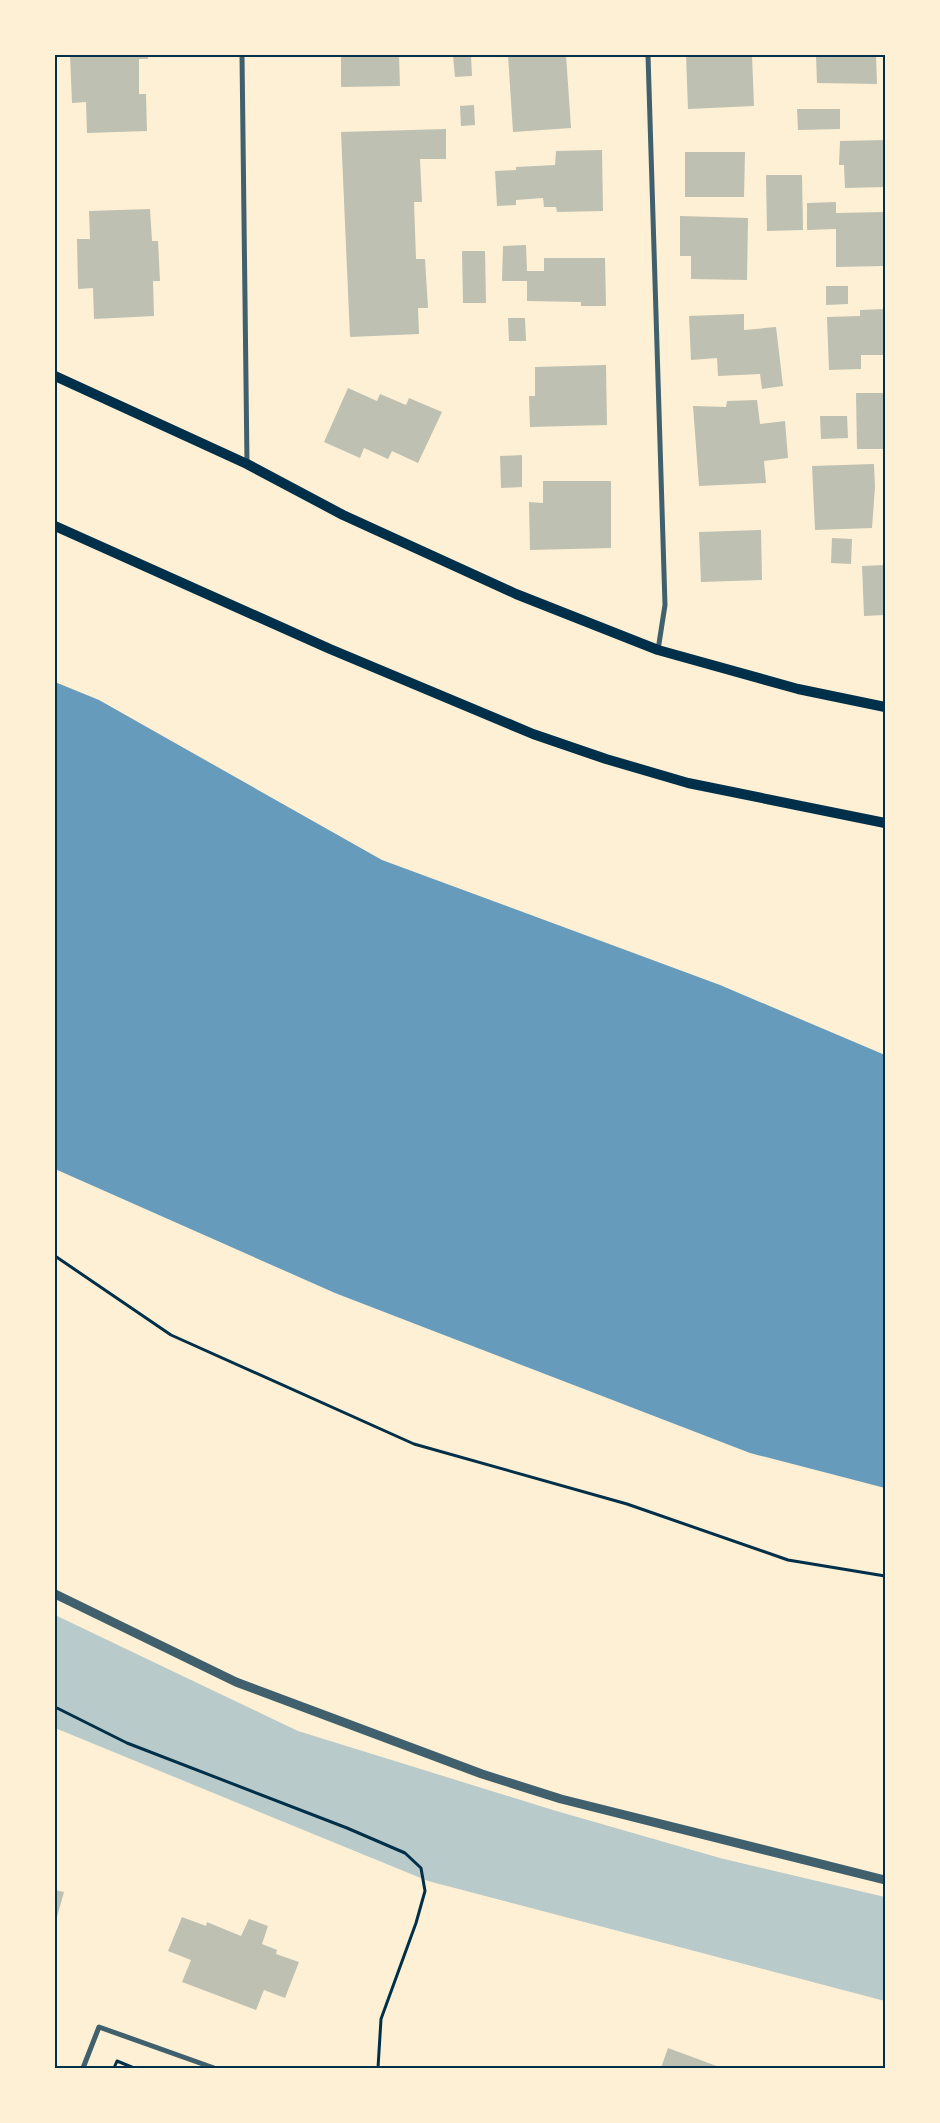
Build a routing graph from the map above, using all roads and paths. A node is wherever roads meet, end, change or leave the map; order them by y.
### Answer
1 (242, 55) edge
2 (648, 55) edge
3 (55, 376) edge
4 (247, 464) junction
5 (55, 526) edge
6 (658, 650) junction
7 (885, 707) edge
8 (885, 823) edge
9 (55, 1256) edge
10 (885, 1576) edge
11 (55, 1594) edge
12 (55, 1707) edge
13 (885, 1880) edge
14 (83, 2068) edge
15 (114, 2068) edge
16 (134, 2068) edge
17 (214, 2068) edge
18 (378, 2068) edge

1 - 4 street
2 - 6 street
3 - 4 main road
4 - 6 main road
5 - 8 main road
6 - 7 main road
9 - 10 path
11 - 13 street
12 - 18 path
14 - 17 street
15 - 16 path

